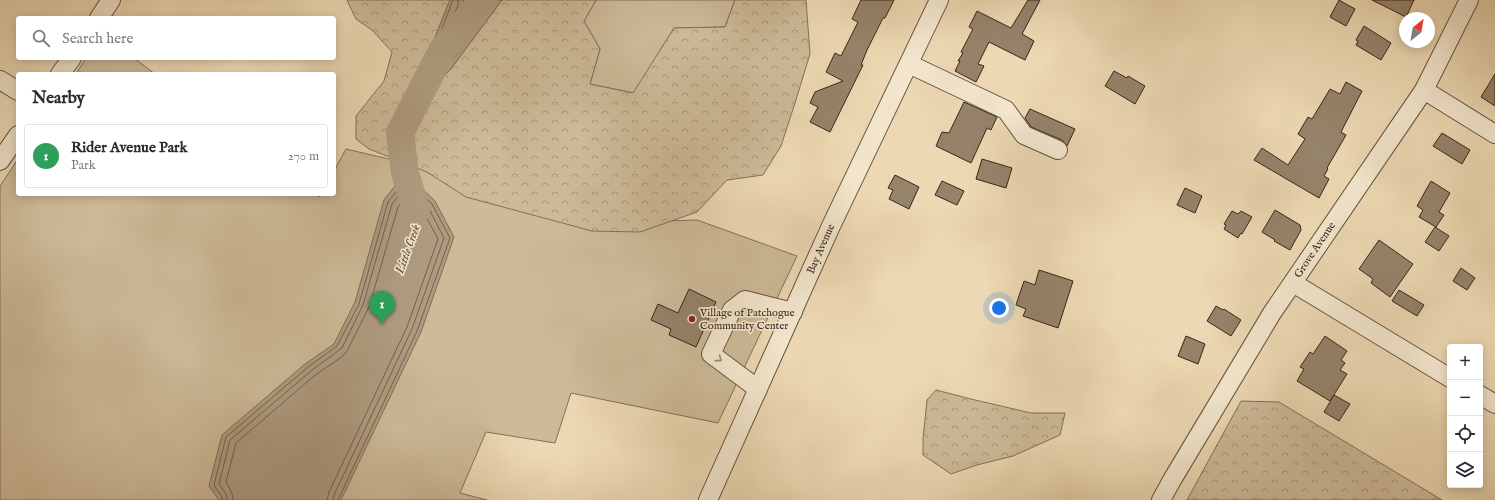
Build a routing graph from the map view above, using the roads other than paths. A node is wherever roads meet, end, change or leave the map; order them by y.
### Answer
1 (111, 0) edge
2 (939, 0) edge
3 (1469, 0) edge
4 (100, 16) edge
5 (70, 60) edge
6 (909, 64) junction
7 (62, 72) edge
8 (0, 80) edge
9 (16, 90) edge
10 (1424, 90) junction
11 (1495, 134) edge
12 (16, 138) edge
13 (1058, 150) dead end
14 (0, 161) edge
15 (1293, 283) junction
16 (793, 312) junction
17 (1447, 376) edge
18 (758, 389) junction
19 (1483, 398) edge
20 (1495, 404) edge
21 (708, 500) edge
22 (1161, 500) edge

1 - 4 street
2 - 6 street, Bay Avenue
3 - 10 street, Grove Avenue
5 - 7 street
6 - 13 street
6 - 16 street, Bay Avenue
8 - 9 street
10 - 11 street
10 - 15 street, Grove Avenue
12 - 14 street
15 - 17 street
15 - 22 street, Grove Avenue
16 - 18 street, Bay Avenue
16 -> 18 street
18 - 21 street, Bay Avenue
19 - 20 street

